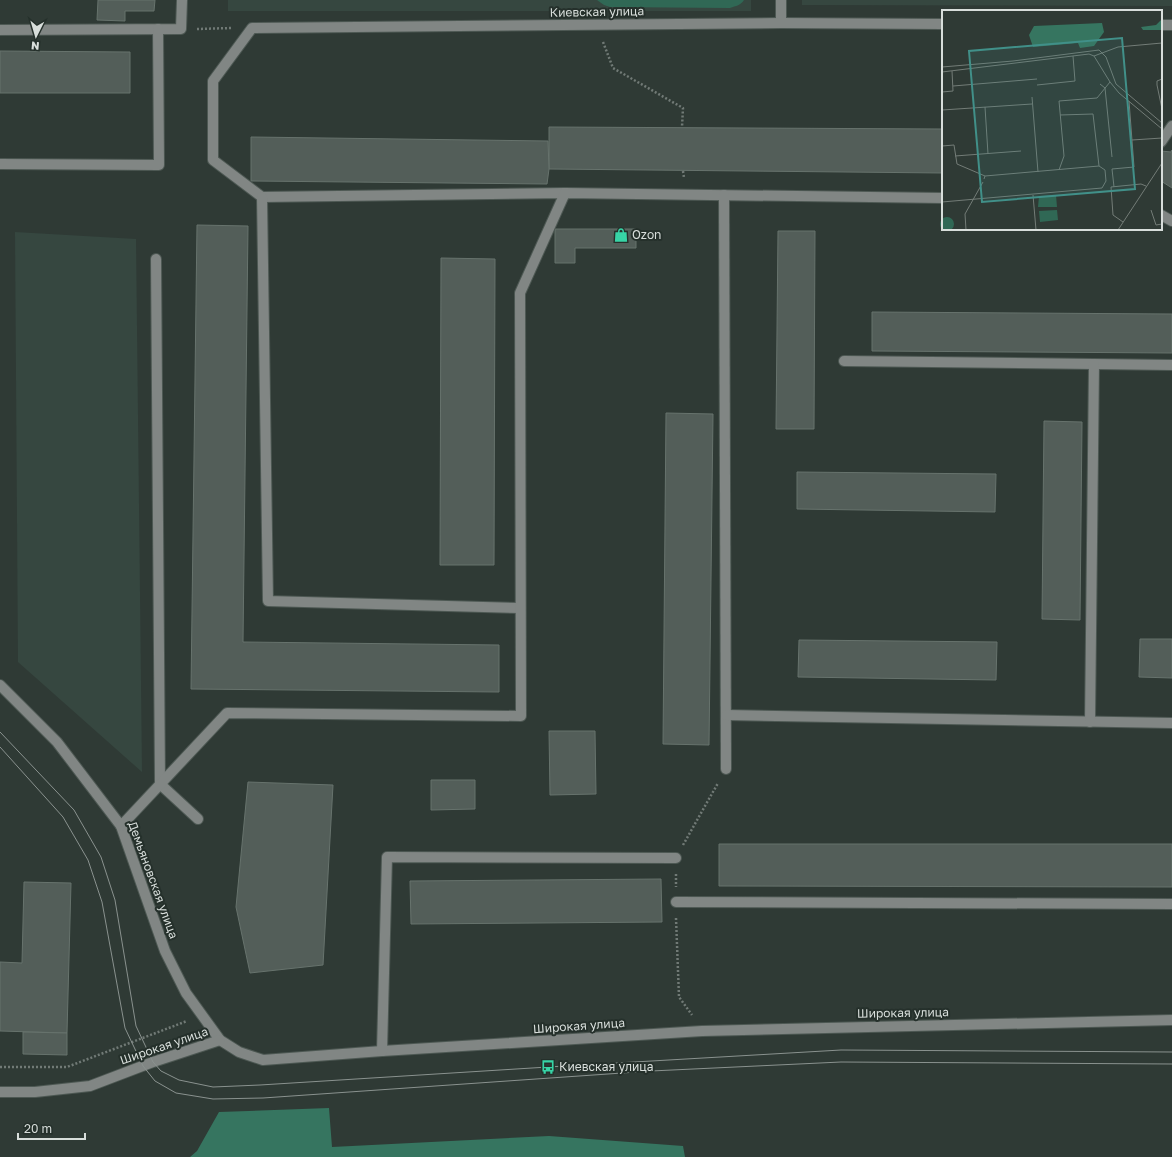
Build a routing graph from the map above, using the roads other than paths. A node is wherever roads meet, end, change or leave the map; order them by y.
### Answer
1 (182, 0) edge
2 (781, 0) edge
3 (781, 23) junction
4 (942, 24) edge
5 (158, 29) junction
6 (0, 30) edge
7 (1172, 126) edge
8 (1162, 141) edge
9 (0, 164) edge
10 (565, 193) junction
11 (724, 195) junction
12 (262, 197) junction
13 (942, 198) edge
14 (1162, 216) edge
15 (1172, 221) edge
16 (156, 259) dead end
17 (844, 361) dead end
18 (1094, 364) junction
19 (1172, 365) edge
20 (520, 608) junction
21 (0, 685) edge
22 (726, 715) junction
23 (1090, 722) junction
24 (1172, 723) edge
25 (726, 769) dead end
26 (160, 784) junction
27 (198, 819) dead end
28 (121, 826) junction
29 (676, 858) dead end
30 (676, 902) dead end
31 (1172, 904) edge
32 (1172, 1020) edge
33 (220, 1040) junction
34 (382, 1051) junction
35 (0, 1092) edge

1 - 5 street
2 - 3 street
3 - 4 street, Киевская улица
3 - 12 street, Киевская улица
5 - 6 street
5 - 9 street
7 - 8 street
10 - 11 street
10 - 12 street
10 - 20 street
11 - 13 street
11 - 22 street
12 - 20 street
14 - 15 street
16 - 26 street
17 - 18 street
18 - 19 street
18 - 23 street
20 - 26 street
21 - 28 street, Демьяновская улица
22 - 23 street
22 - 25 street
23 - 24 street
26 - 27 street
26 - 28 street
28 - 33 street, Демьяновская улица
29 - 34 street
30 - 31 street
32 - 34 street, Широкая улица
33 - 34 street, Широкая улица
33 - 35 street, Широкая улица

